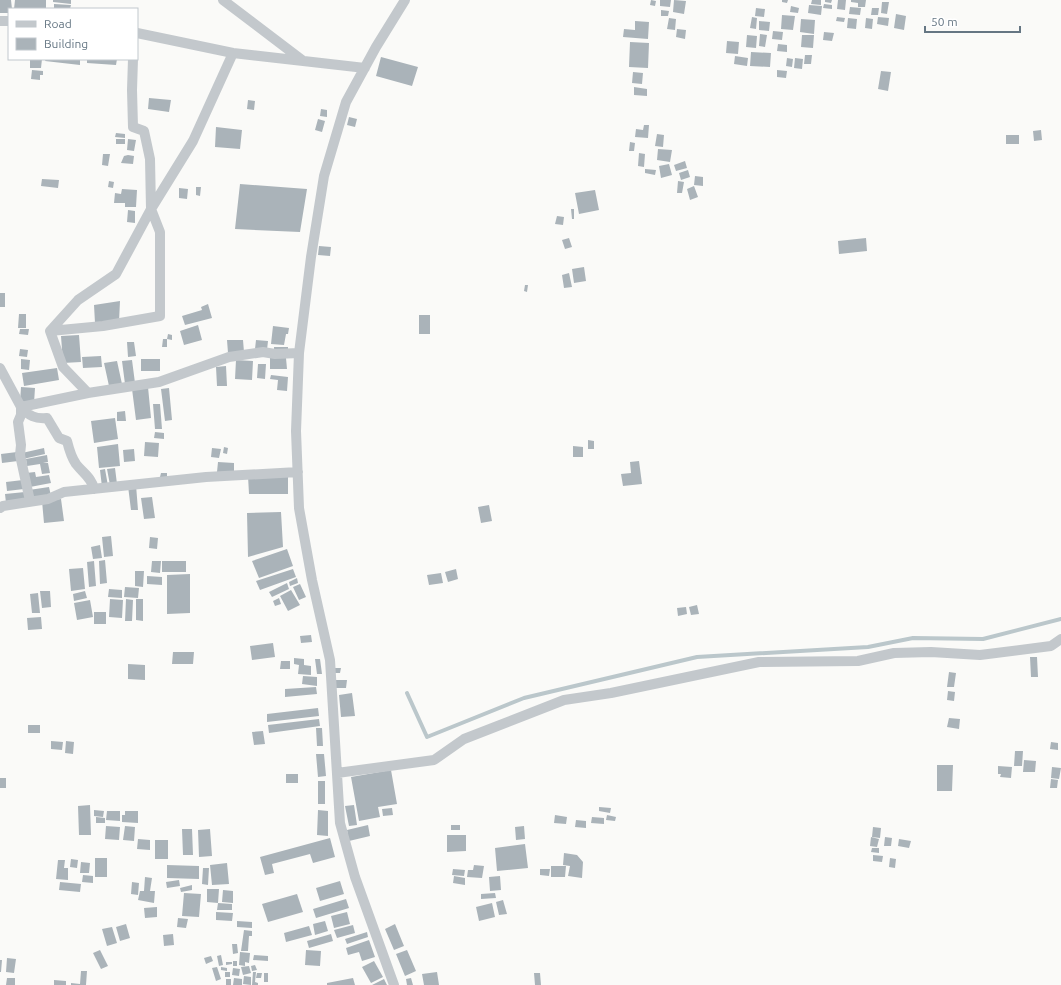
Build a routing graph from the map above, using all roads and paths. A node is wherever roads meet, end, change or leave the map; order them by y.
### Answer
1 (223, 0) edge
2 (405, 0) edge
3 (138, 34) edge
4 (234, 52) junction
5 (133, 60) edge
6 (303, 61) junction
7 (365, 68) junction
8 (151, 209) junction
9 (50, 331) junction
10 (299, 353) junction
11 (0, 368) edge
12 (88, 393) junction
13 (21, 408) junction
14 (298, 472) junction
15 (94, 489) junction
16 (30, 501) junction
17 (0, 508) edge
18 (1061, 639) edge
19 (337, 773) junction
20 (394, 985) edge

1 - 6 street
2 - 7 street
3 - 4 street
4 - 6 street
4 - 8 street
5 - 8 street
6 - 7 street
7 - 10 street
8 - 9 street
8 - 9 street
9 - 12 street
10 - 12 street
10 - 14 street
11 - 13 street
12 - 13 street
13 - 15 street
13 - 16 street
14 - 15 street
14 - 19 street
15 - 16 street
16 - 17 street
18 - 19 street
19 - 20 street

